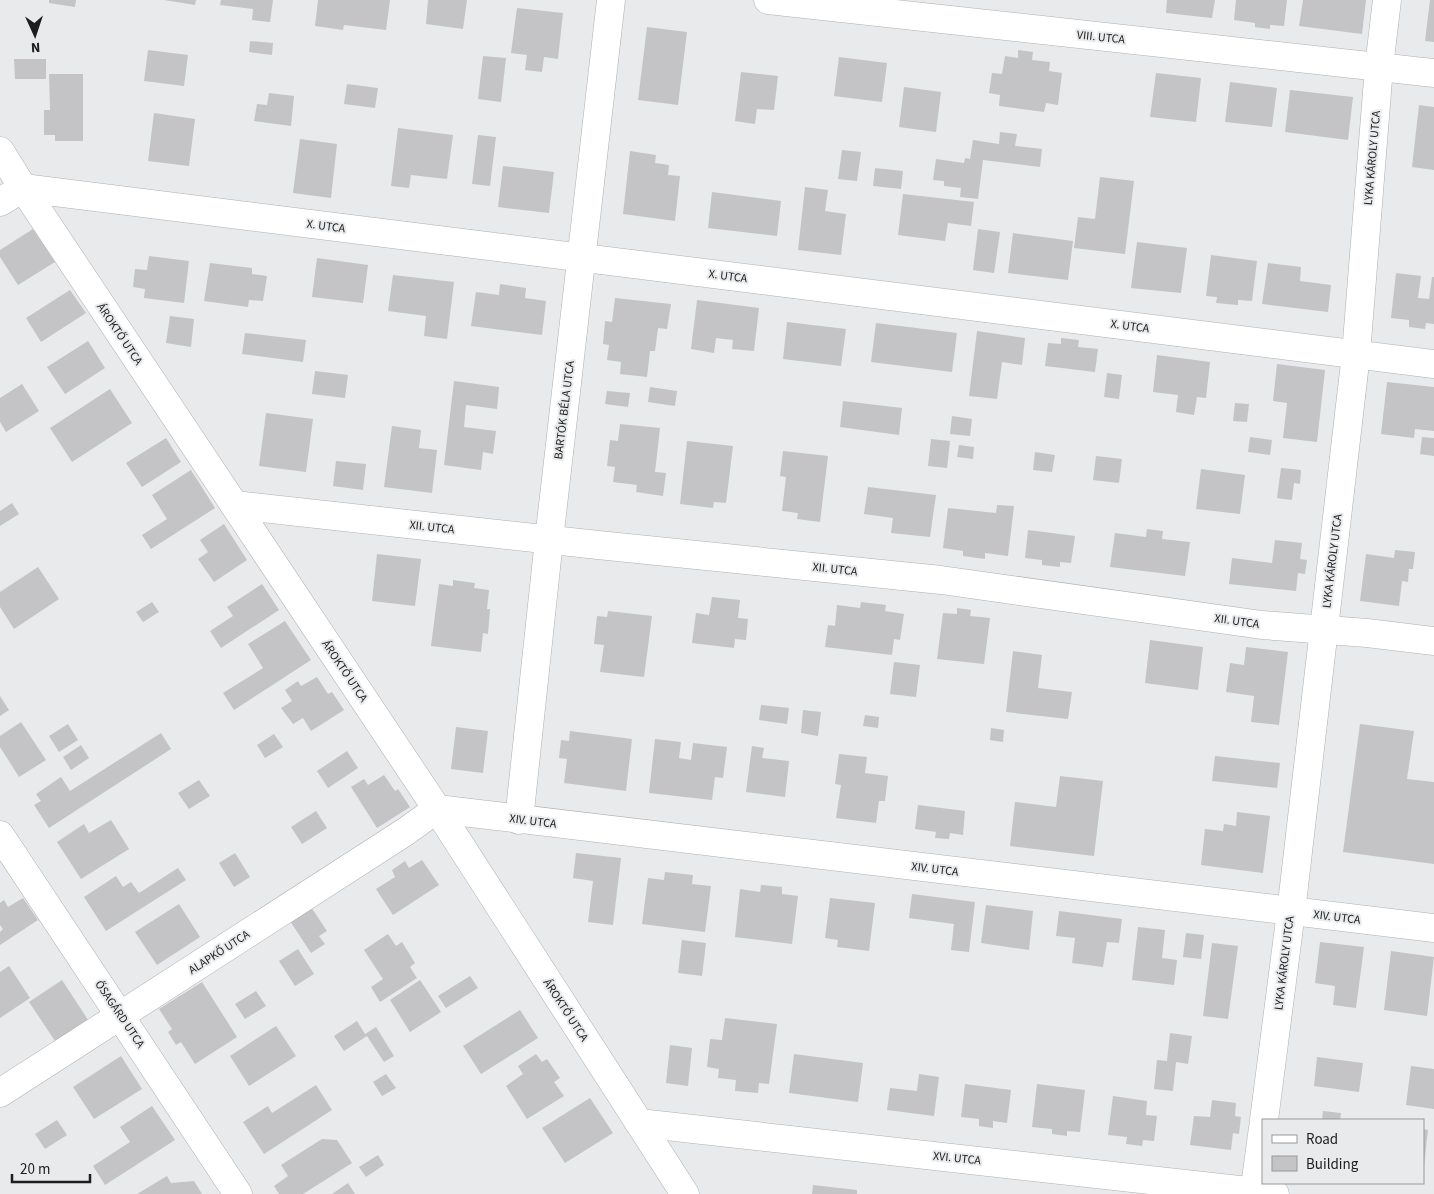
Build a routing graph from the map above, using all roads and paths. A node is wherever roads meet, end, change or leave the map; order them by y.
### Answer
1 (611, 0) edge
2 (768, 0) edge
3 (1387, 0) edge
4 (1379, 67) junction
5 (1434, 74) edge
6 (0, 151) edge
7 (23, 188) junction
8 (0, 202) edge
9 (582, 258) junction
10 (1356, 354) junction
11 (1434, 364) edge
12 (235, 505) junction
13 (549, 540) junction
14 (1324, 630) junction
15 (1434, 641) edge
16 (437, 809) junction
17 (519, 820) junction
18 (0, 834) edge
19 (1291, 912) junction
20 (1434, 928) edge
21 (121, 1016) junction
22 (0, 1093) edge
23 (1264, 1119) edge
24 (639, 1122) junction
25 (1262, 1160) edge
26 (1261, 1193) edge
27 (238, 1194) edge
28 (685, 1194) edge

1 - 9 street, BARTÓK BÉLA UTCA
2 - 4 street, VIII. UTCA
3 - 4 street, LYKA KÁROLY UTCA
4 - 5 street, VIII. UTCA
4 - 10 street, LYKA KÁROLY UTCA
6 - 7 street, ÁROKTŐ UTCA
7 - 8 street
7 - 9 street, X. UTCA
7 - 12 street, ÁROKTŐ UTCA
9 - 10 street, X. UTCA
9 - 13 street, BARTÓK BÉLA UTCA
10 - 11 street, X. UTCA
10 - 14 street, LYKA KÁROLY UTCA
12 - 13 street, XII. UTCA
12 - 16 street, ÁROKTŐ UTCA
13 - 14 street, XII. UTCA
13 - 17 street, BARTÓK BÉLA UTCA
14 - 15 street, XII. UTCA
14 - 19 street, LYKA KÁROLY UTCA
16 - 17 street, XIV. UTCA
16 - 21 street, ALAPKŐ UTCA
16 - 24 street, ÁROKTŐ UTCA
17 - 19 street, XIV. UTCA
18 - 21 street, ŐSAGÁRD UTCA
19 - 20 street, XIV. UTCA
19 - 23 street, LYKA KÁROLY UTCA
21 - 22 street, ALAPKŐ UTCA
21 - 27 street, ŐSAGÁRD UTCA
24 - 26 street, XVI. UTCA
24 - 28 street, ÁROKTŐ UTCA
25 - 26 street

